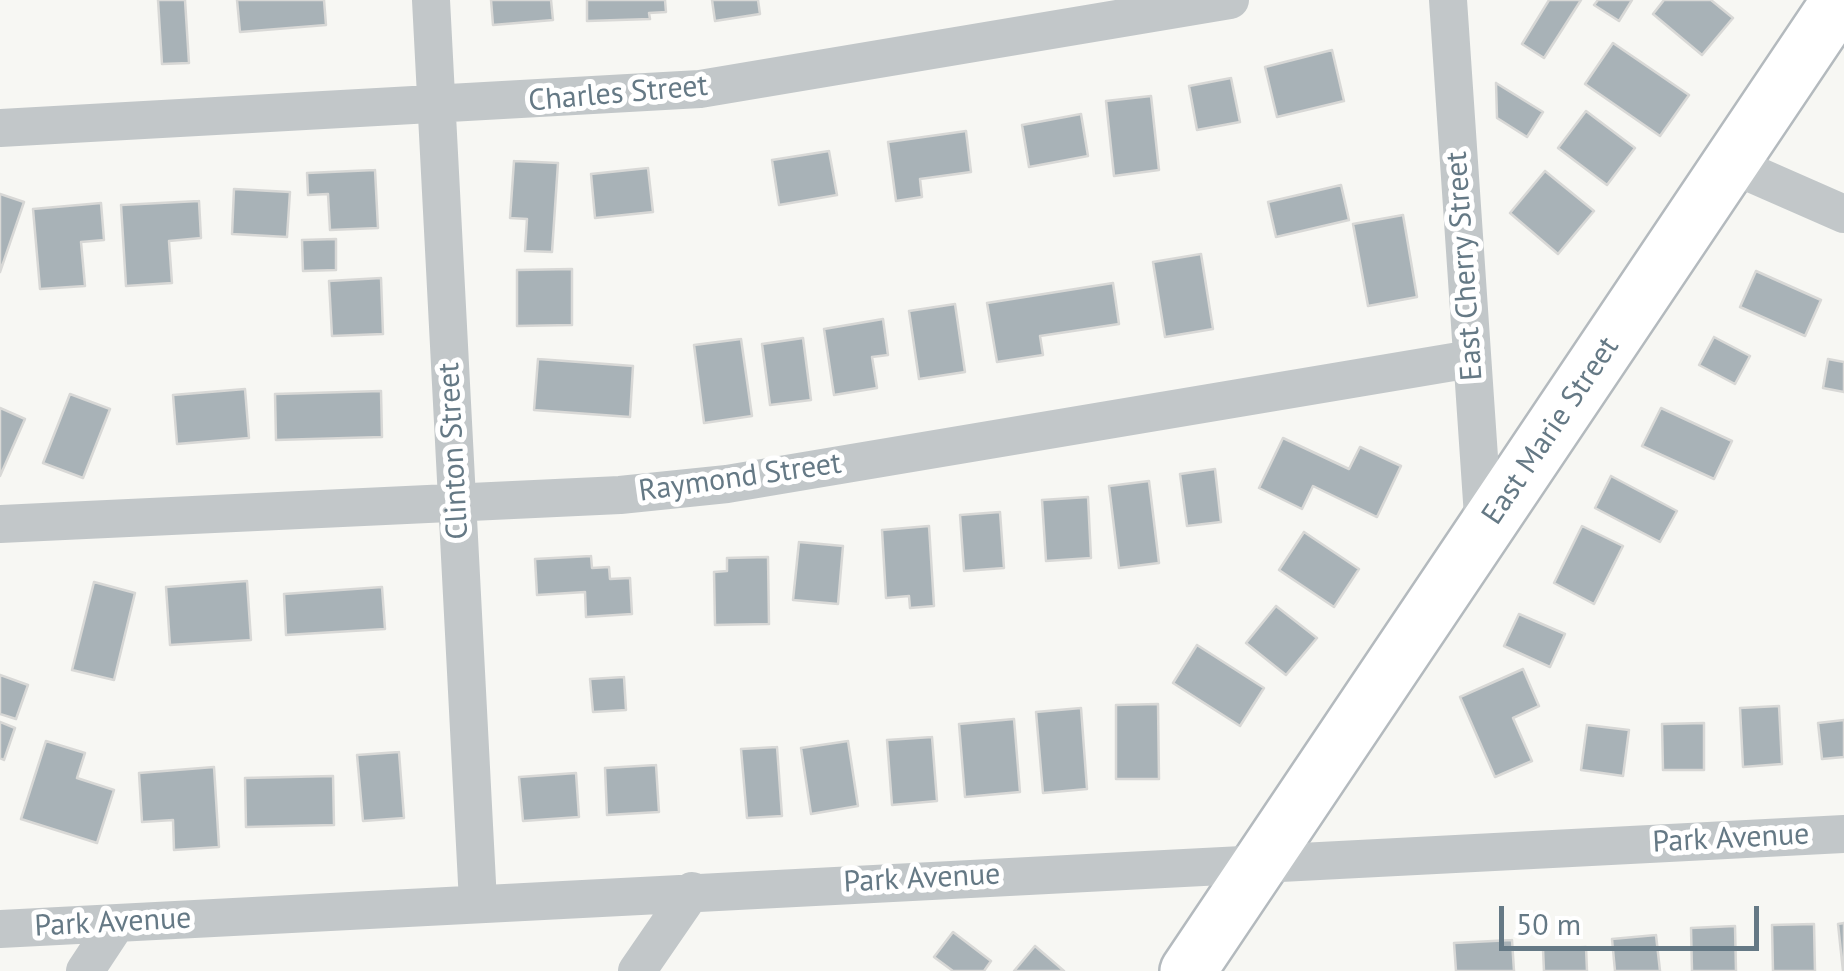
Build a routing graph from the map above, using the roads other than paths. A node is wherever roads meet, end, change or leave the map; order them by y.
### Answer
1 (431, 0) edge
2 (1230, 0) edge
3 (1448, 0) edge
4 (1840, 0) edge
5 (436, 108) junction
6 (0, 128) edge
7 (1730, 164) junction
8 (1844, 214) edge
9 (1471, 359) junction
10 (457, 502) junction
11 (0, 524) edge
12 (1484, 531) junction
13 (1844, 834) edge
14 (1262, 861) junction
15 (692, 891) junction
16 (478, 902) junction
17 (116, 924) junction
18 (0, 928) edge
19 (85, 971) edge
20 (638, 971) edge
21 (1188, 971) edge

1 - 5 street, Clinton Street
2 - 5 street, Charles Street
3 - 9 street, East Cherry Street
4 - 7 main road, East Marie Street
5 - 6 street, Charles Street
5 - 10 street, Clinton Street
7 - 8 street
7 - 12 main road, East Marie Street
9 - 10 street, Raymond Street
9 - 12 street, East Cherry Street
10 - 11 street, Raymond Street
10 - 16 street, Clinton Street
12 - 14 main road, East Marie Street
13 - 14 street, Park Avenue
14 - 15 street, Park Avenue
14 - 21 main road, East Marie Street
15 - 16 street, Park Avenue
15 - 20 street
16 - 17 street, Park Avenue
17 - 18 street, Park Avenue
17 - 19 street

